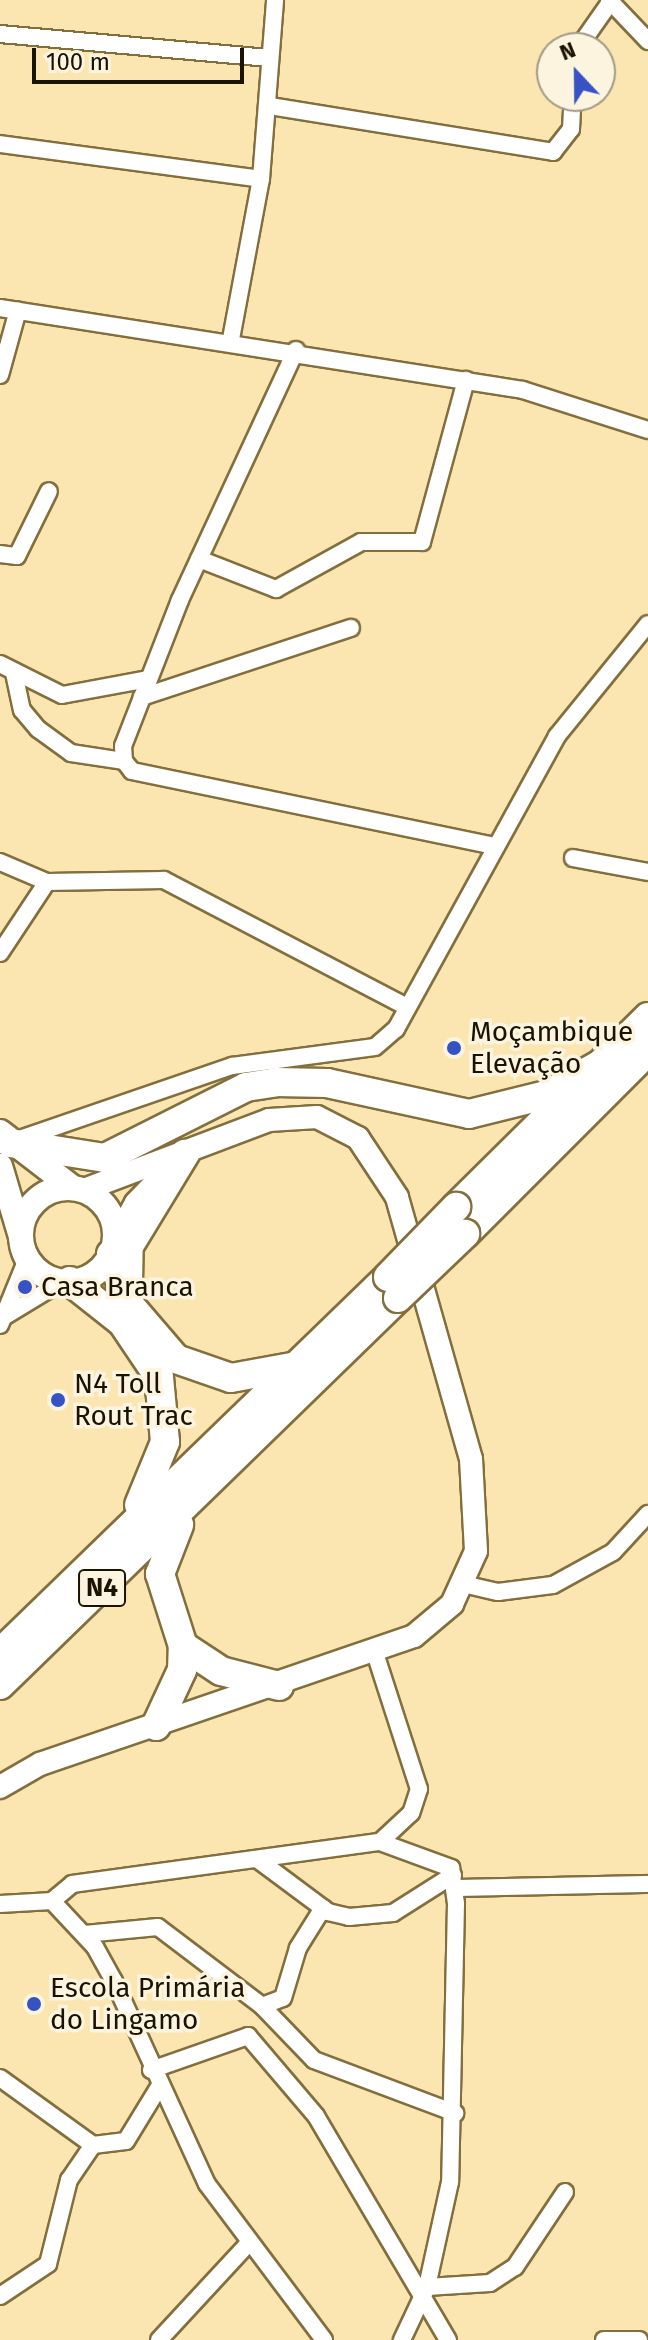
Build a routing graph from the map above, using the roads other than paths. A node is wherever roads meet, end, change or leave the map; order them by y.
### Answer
1 (275, 0) edge
2 (610, 1) edge
3 (589, 32) edge
4 (0, 34) edge
5 (647, 39) edge
6 (267, 58) junction
7 (270, 106) junction
8 (572, 112) edge
9 (0, 144) edge
10 (261, 179) junction
11 (0, 308) edge
12 (18, 310) junction
13 (231, 339) junction
14 (296, 350) junction
15 (0, 375) edge
16 (466, 380) junction
17 (648, 430) edge
18 (49, 491) dead end
19 (0, 554) edge
20 (199, 559) junction
21 (648, 624) edge
22 (351, 628) dead end
23 (7, 668) edge
24 (148, 679) junction
25 (142, 697) junction
26 (124, 761) junction
27 (493, 846) junction
28 (573, 858) dead end
29 (0, 862) edge
30 (648, 872) edge
31 (47, 882) junction
32 (0, 953) edge
33 (407, 1007) junction
34 (648, 1017) edge
35 (648, 1051) edge
36 (599, 1065) junction
37 (3, 1152) edge
38 (185, 1154) junction
39 (78, 1189) junction
40 (113, 1247) junction
41 (24, 1249) junction
42 (66, 1281) junction
43 (393, 1288) junction
44 (3, 1320) edge
45 (142, 1327) junction
46 (297, 1366) junction
47 (204, 1491) junction
48 (648, 1514) edge
49 (127, 1527) junction
50 (463, 1584) junction
51 (183, 1646) junction
52 (0, 1653) edge
53 (375, 1653) junction
54 (0, 1685) edge
55 (279, 1686) junction
56 (156, 1726) junction
57 (0, 1787) edge
58 (380, 1842) junction
59 (257, 1859) junction
60 (453, 1882) junction
61 (648, 1884) edge
62 (52, 1901) junction
63 (0, 1904) edge
64 (323, 1908) junction
65 (85, 1934) junction
66 (262, 2006) junction
67 (151, 2070) junction
68 (0, 2078) edge
69 (159, 2087) junction
70 (455, 2113) junction
71 (93, 2145) junction
72 (565, 2192) dead end
73 (247, 2245) junction
74 (425, 2291) junction
75 (0, 2296) edge
76 (159, 2340) edge
77 (324, 2340) edge
78 (402, 2340) edge
79 (448, 2340) edge
80 (604, 2340) edge
81 (639, 2340) edge

1 - 6 street
2 - 3 street
2 - 5 street
4 - 6 street
6 - 7 street
7 - 8 street
7 - 10 street
9 - 10 street
10 - 13 street
11 - 12 street
12 - 13 street
12 - 15 street
13 - 14 street
14 - 16 street
14 - 20 street
16 - 17 street
16 - 20 street
18 - 19 street
20 - 24 street
21 - 27 street
22 - 25 street
23 - 24 street
23 - 26 street
24 - 25 street
25 - 26 street
26 - 27 street
27 - 33 street
28 - 30 street
29 - 31 street
31 - 32 street
31 - 33 street
33 - 37 street
34 - 36 highway, N4
35 - 43 highway, N4, bridge
36 - 37 highway
36 - 43 highway, N4, bridge
37 - 39 main road
37 - 41 main road
38 - 39 main road
38 - 40 main road
38 - 45 highway
38 - 50 main road
39 - 40 main road
39 - 41 main road
40 - 42 main road
40 - 45 highway
41 - 42 main road
41 - 44 street
42 - 44 street
42 - 49 highway
43 - 46 highway, N4
43 - 47 highway, N4
45 - 46 highway
46 - 49 highway, N4
47 - 51 highway
47 - 54 highway, N4
48 - 50 street
49 - 52 highway, N4
50 - 53 main road
51 - 55 highway
51 - 56 highway
53 - 55 main road
53 - 58 street
55 - 56 main road
56 - 57 main road
58 - 59 street
58 - 60 street
59 - 62 street
59 - 64 street
60 - 61 street
60 - 64 street
60 - 70 street
62 - 63 street
62 - 65 street
64 - 66 street
65 - 66 street
65 - 67 street
66 - 70 street
67 - 69 street
67 - 74 street
68 - 71 street
69 - 71 street
69 - 73 street
70 - 74 street
71 - 75 street
72 - 74 street
73 - 76 street
73 - 77 street
74 - 78 street
74 - 79 street
80 - 81 street

